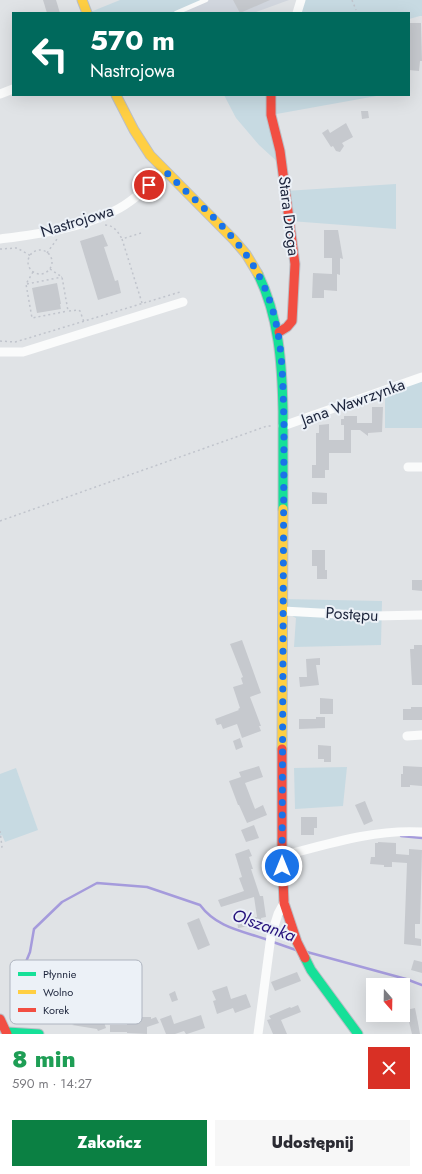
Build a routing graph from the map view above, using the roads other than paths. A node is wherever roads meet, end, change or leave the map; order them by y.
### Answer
1 (82, 0) edge
2 (206, 0) edge
3 (300, 0) edge
4 (87, 12) edge
5 (178, 12) edge
6 (297, 12) edge
7 (12, 89) edge
8 (0, 94) edge
9 (116, 96) edge
10 (271, 96) edge
11 (165, 171) junction
12 (0, 239) edge
13 (183, 302) dead end
14 (279, 332) junction
15 (0, 352) edge
16 (422, 377) edge
17 (284, 426) junction
18 (408, 467) dead end
19 (422, 467) edge
20 (283, 611) junction
21 (422, 615) edge
22 (422, 735) edge
23 (407, 736) dead end
24 (422, 832) edge
25 (282, 856) junction
26 (284, 903) junction
27 (0, 1019) edge
28 (5, 1033) edge
29 (24, 1033) edge
30 (39, 1034) edge
31 (258, 1034) edge
32 (358, 1034) edge

1 - 4 main road
2 - 5 lane
3 - 6 street
7 - 8 street
9 - 11 main road
10 - 14 main road, Stara Droga
11 - 12 street, Nastrojowa
11 - 14 main road
13 - 15 street
14 - 17 main road
16 - 17 street, Jana Wawrzynka
17 - 20 main road
18 - 19 street
20 - 21 street, Postępu
20 - 25 main road
22 - 23 street
24 - 25 street
25 - 26 main road
26 - 31 street
26 - 32 main road
27 - 28 main road
28 - 29 main road
29 - 30 main road

